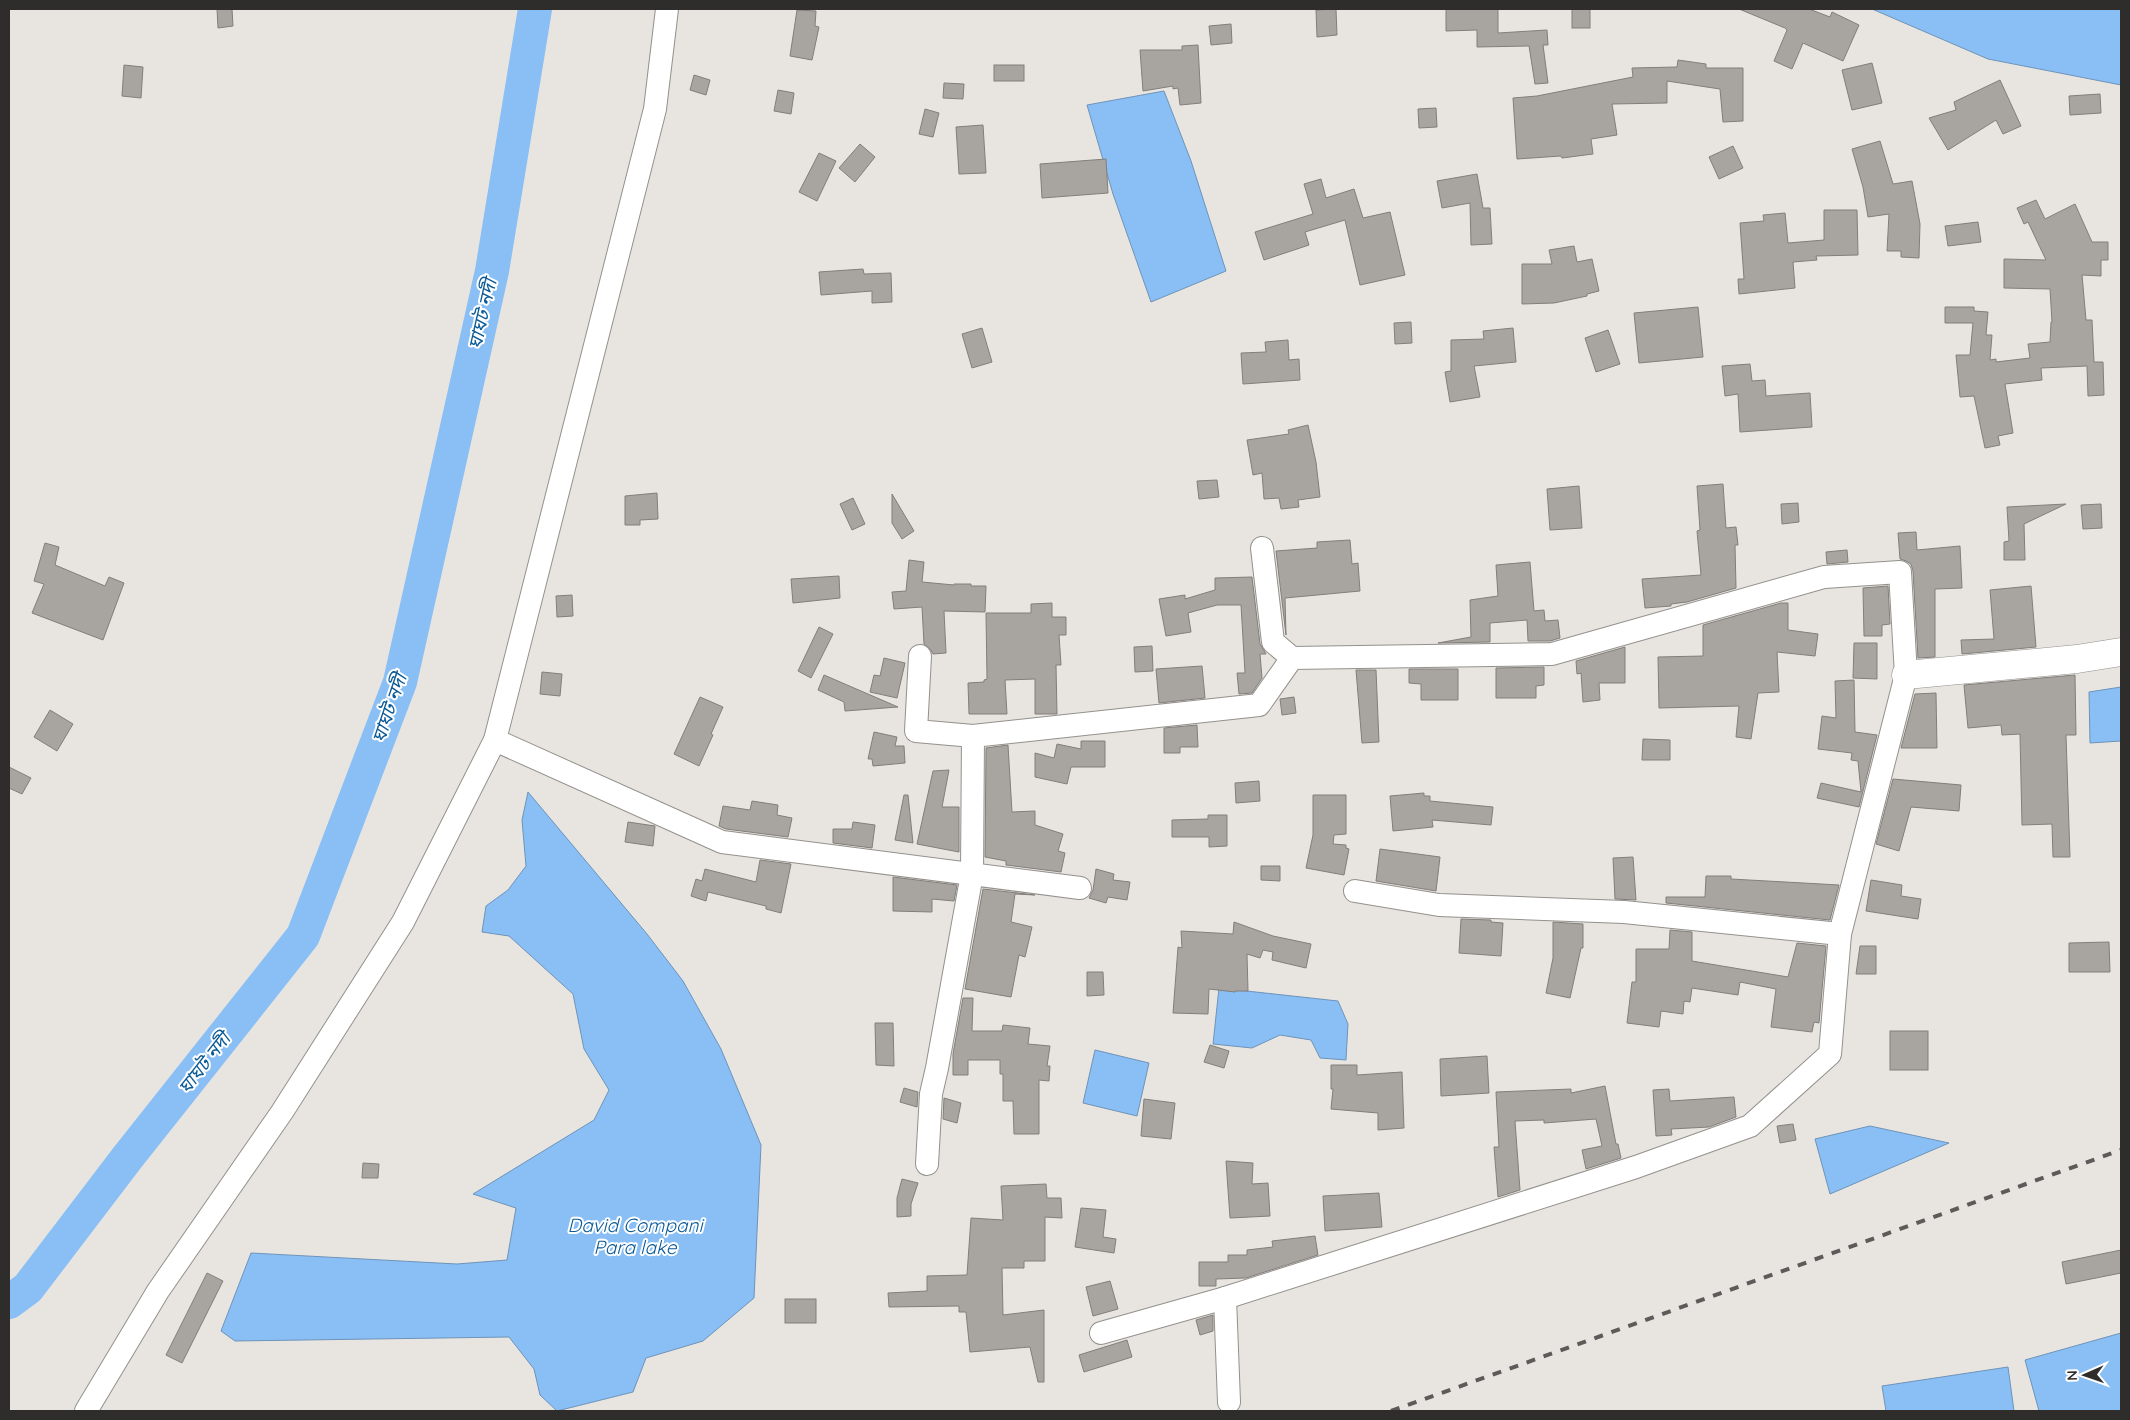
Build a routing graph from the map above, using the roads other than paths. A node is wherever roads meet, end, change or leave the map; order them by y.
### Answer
1 (667, 9) edge
2 (1262, 548) dead end
3 (2121, 652) edge
4 (920, 656) dead end
5 (1292, 658) junction
6 (1906, 675) junction
7 (973, 736) junction
8 (496, 740) junction
9 (972, 874) junction
10 (1080, 888) dead end
11 (1355, 891) dead end
12 (1840, 934) junction
13 (927, 1164) dead end
14 (1225, 1298) junction
15 (1100, 1333) dead end
16 (1229, 1402) dead end
17 (86, 1411) edge

1 - 8 street
2 - 5 street
3 - 6 street
4 - 7 street
5 - 6 street
5 - 7 street
6 - 12 street
7 - 9 street
8 - 9 street
8 - 17 street
9 - 10 street
9 - 13 street
11 - 12 street
12 - 14 street
14 - 15 street
14 - 16 street

